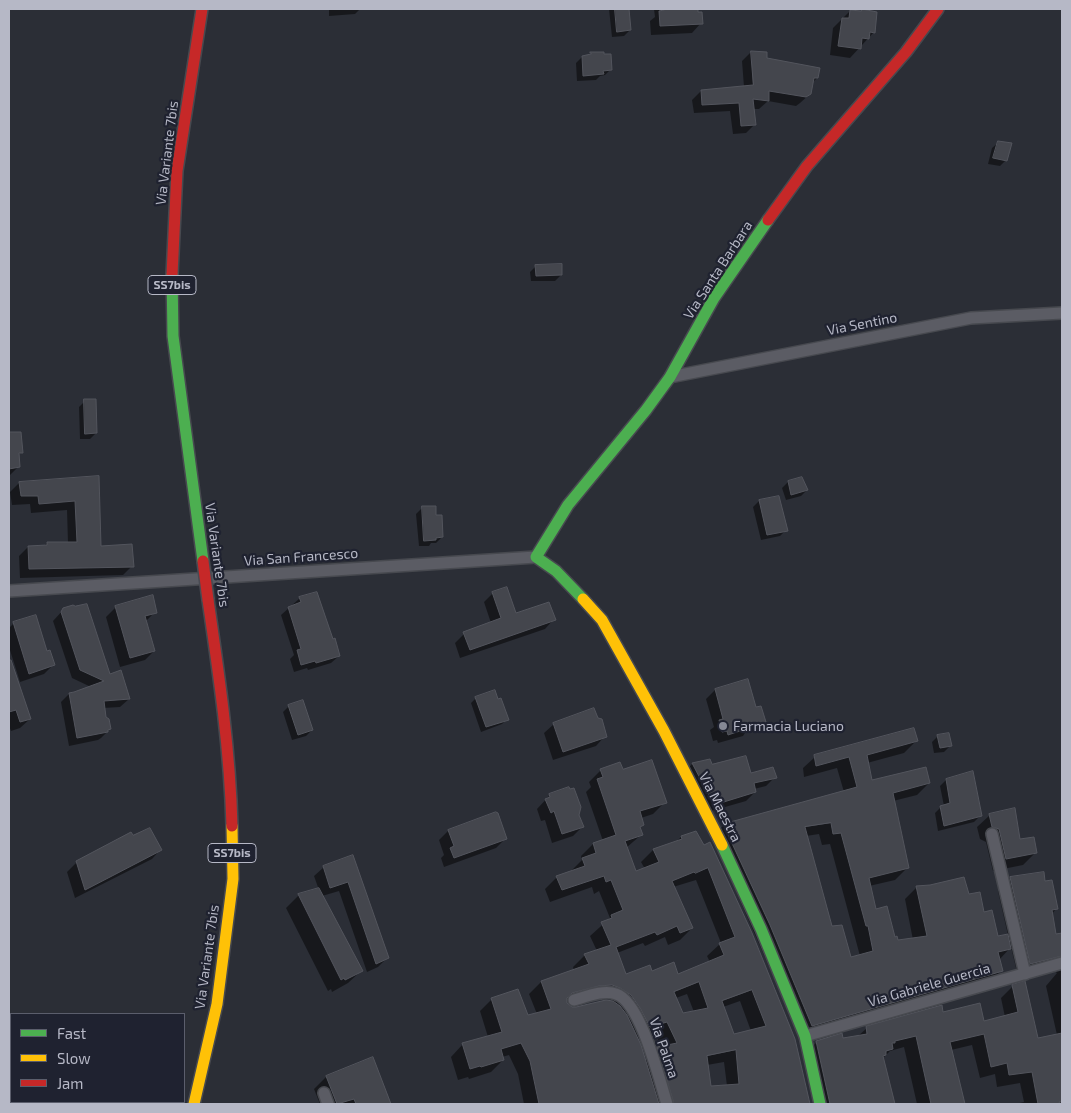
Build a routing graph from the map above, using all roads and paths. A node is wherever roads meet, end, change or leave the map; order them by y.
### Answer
1 (202, 9) edge
2 (938, 9) edge
3 (1062, 313) edge
4 (670, 377) junction
5 (536, 556) junction
6 (9, 591) edge
7 (992, 834) dead end
8 (1062, 963) edge
9 (1025, 974) junction
10 (574, 1000) dead end
11 (805, 1036) junction
12 (324, 1093) dead end
13 (194, 1104) edge
14 (328, 1104) edge
15 (667, 1104) edge
16 (820, 1104) edge

1 - 13 street, Via Variante 7bis / SS7bis, bridge
2 - 4 street, Via Santa Barbara
3 - 4 street, Via Sentino
4 - 5 street, Via Santa Barbara
5 - 6 street, Via San Francesco
5 - 11 street, Via Maestra
7 - 9 street
8 - 9 street, Via Gabriele Guercia
9 - 11 street, Via Gabriele Guercia
10 - 15 street, Via Palma
11 - 16 street, Via Maestra
12 - 14 street

